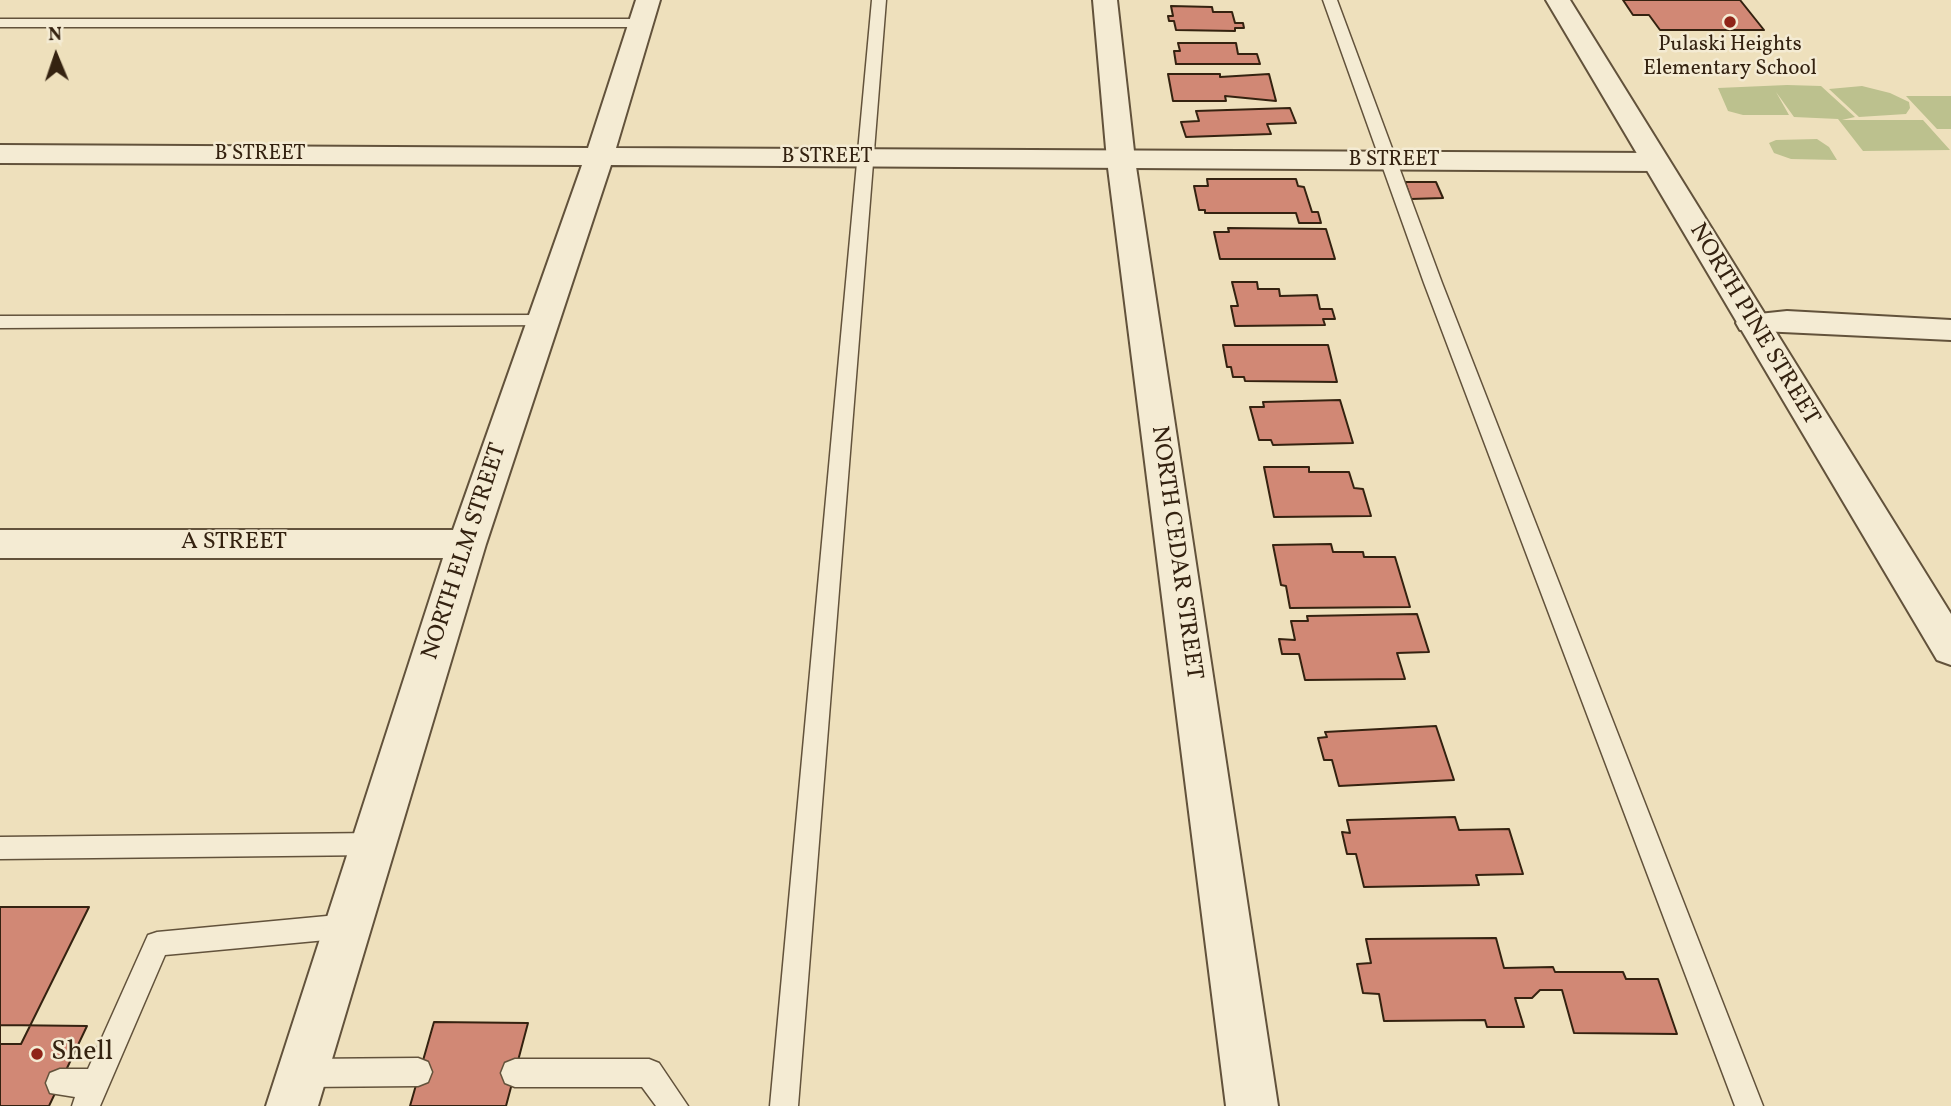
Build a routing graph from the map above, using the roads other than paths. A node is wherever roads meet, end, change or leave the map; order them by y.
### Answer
1 (879, 0) edge
2 (1105, 0) edge
3 (1330, 0) edge
4 (1558, 0) edge
5 (643, 12) edge
6 (0, 23) edge
7 (0, 154) edge
8 (600, 156) junction
9 (865, 158) junction
10 (1121, 160) junction
11 (1387, 160) junction
12 (1654, 162) junction
13 (541, 321) junction
14 (0, 322) edge
15 (1752, 323) junction
16 (1951, 330) edge
17 (0, 544) edge
18 (467, 544) junction
19 (1951, 649) edge
20 (376, 844) junction
21 (0, 848) edge
22 (348, 926) junction
23 (418, 1072) dead end
24 (515, 1073) dead end
25 (60, 1083) dead end
26 (298, 1090) edge
27 (91, 1095) edge
28 (674, 1106) edge
29 (783, 1106) edge
30 (1252, 1106) edge
31 (1749, 1106) edge

1 - 9 lane
2 - 10 street, NORTH CEDAR STREET
3 - 11 lane
4 - 12 street, NORTH PINE STREET
5 - 6 lane
5 - 8 street, NORTH ELM STREET
7 - 8 street, B STREET
8 - 9 street, B STREET
8 - 13 street, NORTH ELM STREET
9 - 10 street, B STREET
9 - 29 lane
10 - 11 street, B STREET
10 - 30 street, NORTH CEDAR STREET
11 - 12 street, B STREET
11 - 31 lane
12 - 15 street, NORTH PINE STREET
13 - 14 lane
13 - 18 street, NORTH ELM STREET
15 - 16 street
15 - 19 street, NORTH PINE STREET
17 - 18 street, A STREET
18 - 20 street, NORTH ELM STREET
20 - 21 lane
20 - 22 street, NORTH ELM STREET
22 - 26 street, NORTH ELM STREET
22 - 27 lane
23 - 26 lane
24 - 28 lane
25 - 27 lane

